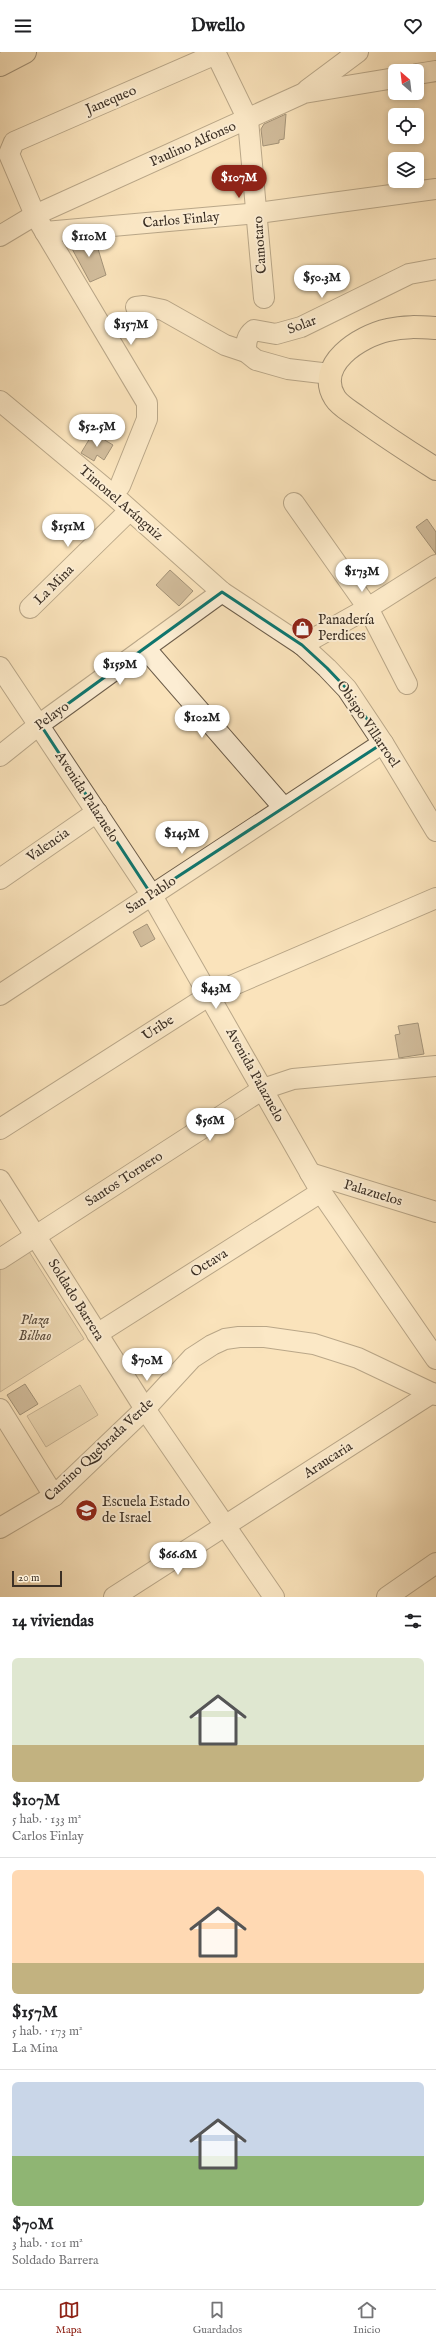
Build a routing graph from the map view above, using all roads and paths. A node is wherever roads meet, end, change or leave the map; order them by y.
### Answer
1 (25, 52) edge
2 (358, 52) edge
3 (0, 66) edge
4 (436, 71) edge
5 (424, 73) edge
6 (388, 79) edge
7 (304, 93) junction
8 (248, 120) junction
9 (436, 189) edge
10 (258, 214) junction
11 (35, 215) junction
12 (45, 232) junction
13 (0, 236) edge
14 (436, 269) edge
15 (264, 298) dead end
16 (136, 307) dead end
17 (436, 328) edge
18 (246, 352) junction
19 (330, 374) junction
20 (0, 401) edge
21 (436, 469) edge
22 (120, 486) dead end
23 (294, 503) dead end
24 (129, 511) junction
25 (436, 565) edge
26 (222, 592) junction
27 (30, 608) dead end
28 (368, 608) junction
29 (302, 645) junction
30 (145, 648) junction
31 (0, 666) edge
32 (407, 684) dead end
33 (40, 724) junction
34 (383, 743) junction
35 (0, 756) edge
36 (284, 808) junction
37 (97, 812) junction
38 (436, 831) edge
39 (0, 879) edge
40 (151, 894) junction
41 (436, 898) edge
42 (0, 995) edge
43 (210, 995) junction
44 (436, 1066) edge
45 (263, 1089) junction
46 (0, 1129) edge
47 (310, 1173) junction
48 (0, 1180) edge
49 (321, 1192) junction
50 (436, 1212) edge
51 (36, 1236) junction
52 (0, 1259) edge
53 (97, 1334) junction
54 (436, 1359) edge
55 (434, 1394) edge
56 (0, 1409) edge
57 (145, 1409) junction
58 (54, 1496) junction
59 (224, 1527) junction
60 (0, 1528) edge
61 (436, 1563) edge
62 (114, 1597) edge
63 (274, 1597) edge
64 (387, 1597) edge

1 - 3 main road
2 - 7 street
4 - 5 street
6 - 7 street, Paulino Alfonso
7 - 8 street, Paulino Alfonso
8 - 10 street, Camotaro
8 - 11 street, Paulino Alfonso
8 - 11 street, Janequeo
9 - 10 street, Carlos Finlay
10 - 12 street, Carlos Finlay
10 - 15 street, Camotaro
11 - 12 street
11 - 13 street, Paulino Alfonso
12 - 22 street
14 - 18 street, Solar
16 - 18 street
17 - 19 main road
18 - 19 street
19 - 21 main road
20 - 24 street, Timonel Aránguiz
23 - 28 street
24 - 26 street, Timonel Aránguiz
24 - 27 street, La Mina
25 - 28 street
26 - 29 street, Obispo Villarroel
26 - 30 street, Pelayo
28 - 29 street
28 - 32 street
29 - 34 street, Obispo Villarroel
30 - 33 street, Pelayo
30 - 36 street
31 - 33 street, Avenida Palazuelo
33 - 35 street, Pelayo
33 - 37 street, Avenida Palazuelo
34 - 36 street, San Pablo
34 - 38 street, Obispo Villarroel
36 - 40 street, San Pablo
37 - 39 street, Valencia
37 - 40 street, Avenida Palazuelo
40 - 42 street, San Pablo
40 - 43 street, Avenida Palazuelo
41 - 43 street, Uribe
43 - 45 street, Avenida Palazuelo
43 - 46 street, Uribe
44 - 45 street, Santos Tornero
45 - 47 street, Avenida Palazuelo
45 - 51 street, Santos Tornero
47 - 49 street, Avenida Palazuelo
47 - 50 street, Palazuelos
48 - 51 street, Soldado Barrera
49 - 53 street, Octava
49 - 54 street, Avenida Palazuelo
51 - 52 street, Santos Tornero
51 - 53 street, Soldado Barrera
53 - 57 street, Soldado Barrera
55 - 57 street, Camino Quebrada Verde
55 - 59 street, Araucaria
56 - 58 street
57 - 58 street, Camino Quebrada Verde
57 - 59 street, Soldado Barrera
58 - 60 street, Camino Quebrada Verde
59 - 62 street, Araucaria
59 - 63 street, Soldado Barrera
61 - 64 street

